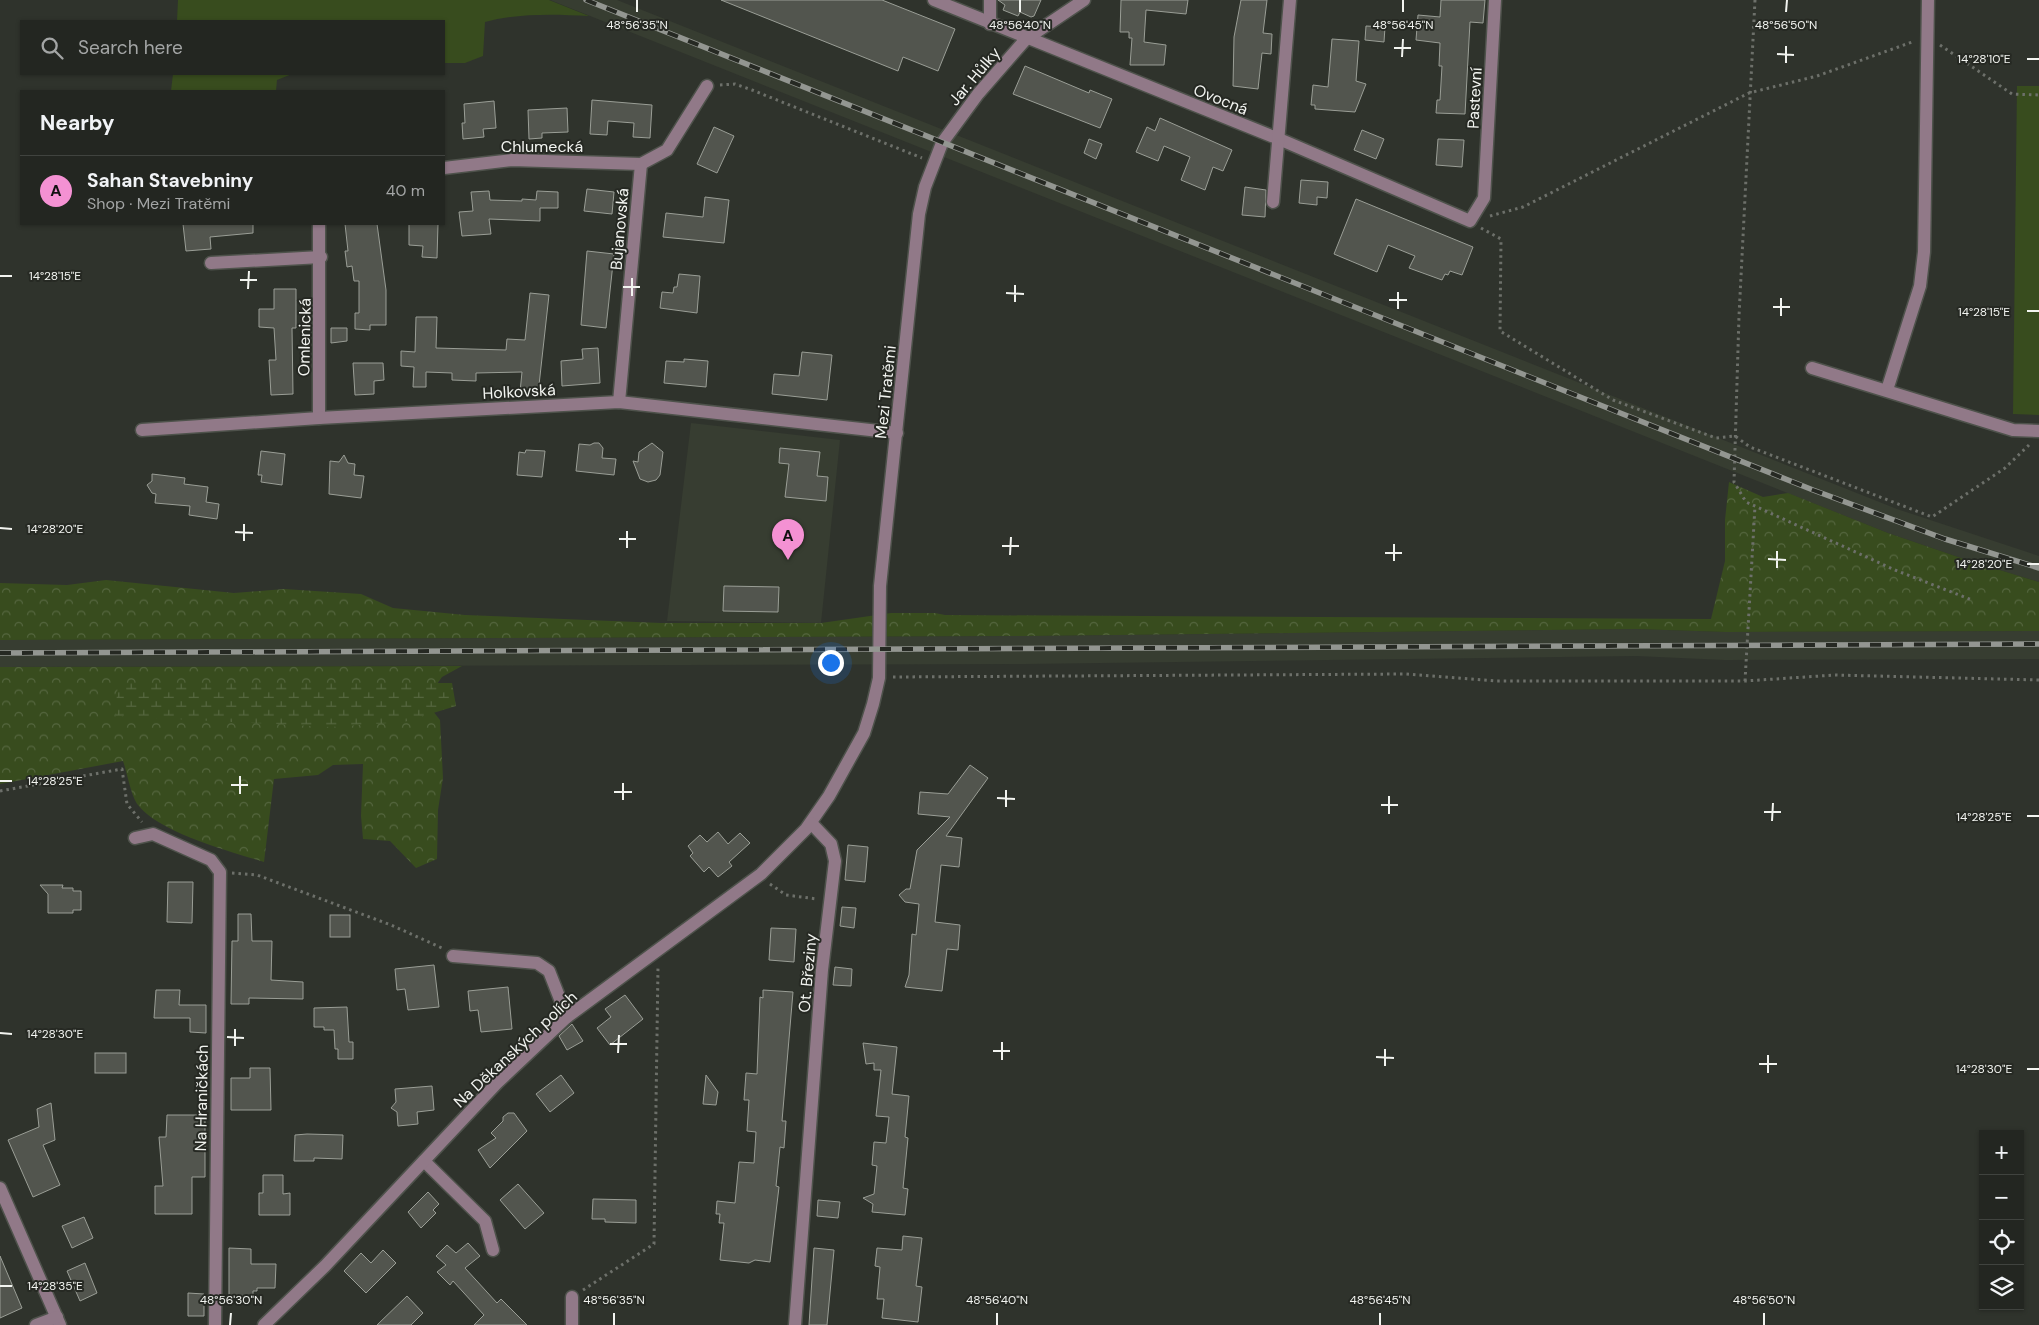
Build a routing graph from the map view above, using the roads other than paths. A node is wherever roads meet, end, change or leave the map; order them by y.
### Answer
1 (934, 0) edge
2 (990, 0) edge
3 (1084, 0) edge
4 (1290, 0) edge
5 (1495, 0) edge
6 (1928, 0) edge
7 (990, 24) junction
8 (1026, 39) junction
9 (706, 86) road end
10 (1279, 139) junction
11 (942, 143) joint
12 (641, 164) junction
13 (445, 168) edge
14 (1273, 202) dead end
15 (1470, 221) joint
16 (319, 225) edge
17 (320, 257) junction
18 (211, 263) dead end
19 (1812, 368) dead end
20 (1887, 390) junction
21 (619, 402) junction
22 (319, 418) junction
23 (142, 430) dead end
24 (897, 432) junction
25 (2036, 437) edge
26 (811, 823) junction
27 (134, 838) dead end
28 (453, 956) road end
29 (568, 1017) junction
30 (424, 1161) junction
31 (0, 1188) edge
32 (493, 1250) dead end
33 (572, 1297) road end
34 (59, 1321) edge
35 (36, 1325) edge
36 (215, 1325) edge
37 (264, 1325) edge
38 (572, 1325) edge
39 (796, 1325) edge

1 - 7 street, Ovocná
2 - 7 street
3 - 8 street, Jar. Hůlky
4 - 10 street
5 - 15 street, Pastevní
6 - 20 street
7 - 8 street, Ovocná
8 - 10 street, Ovocná
8 - 11 street, Jar. Hůlky
9 - 12 street
10 - 14 street
10 - 15 street, Ovocná
11 - 24 street, Mezi Tratěmi
12 - 13 street, Chlumecká
12 - 21 street, Bujanovská
16 - 17 street, Omlenická
17 - 18 street
17 - 22 street, Omlenická
19 - 20 street
20 - 25 street
21 - 22 street, Holkovská
21 - 24 street, Holkovská
22 - 23 street, Holkovská
24 - 26 street, Mezi Tratěmi
26 - 29 street, Na Děkanských polích
26 - 39 street, Ot. Březiny
27 - 36 street, Na Hraničkách
28 - 29 street
29 - 30 street, Na Děkanských polích
30 - 32 street
30 - 37 street, Na Děkanských polích
31 - 34 street
33 - 38 street
34 - 35 street

